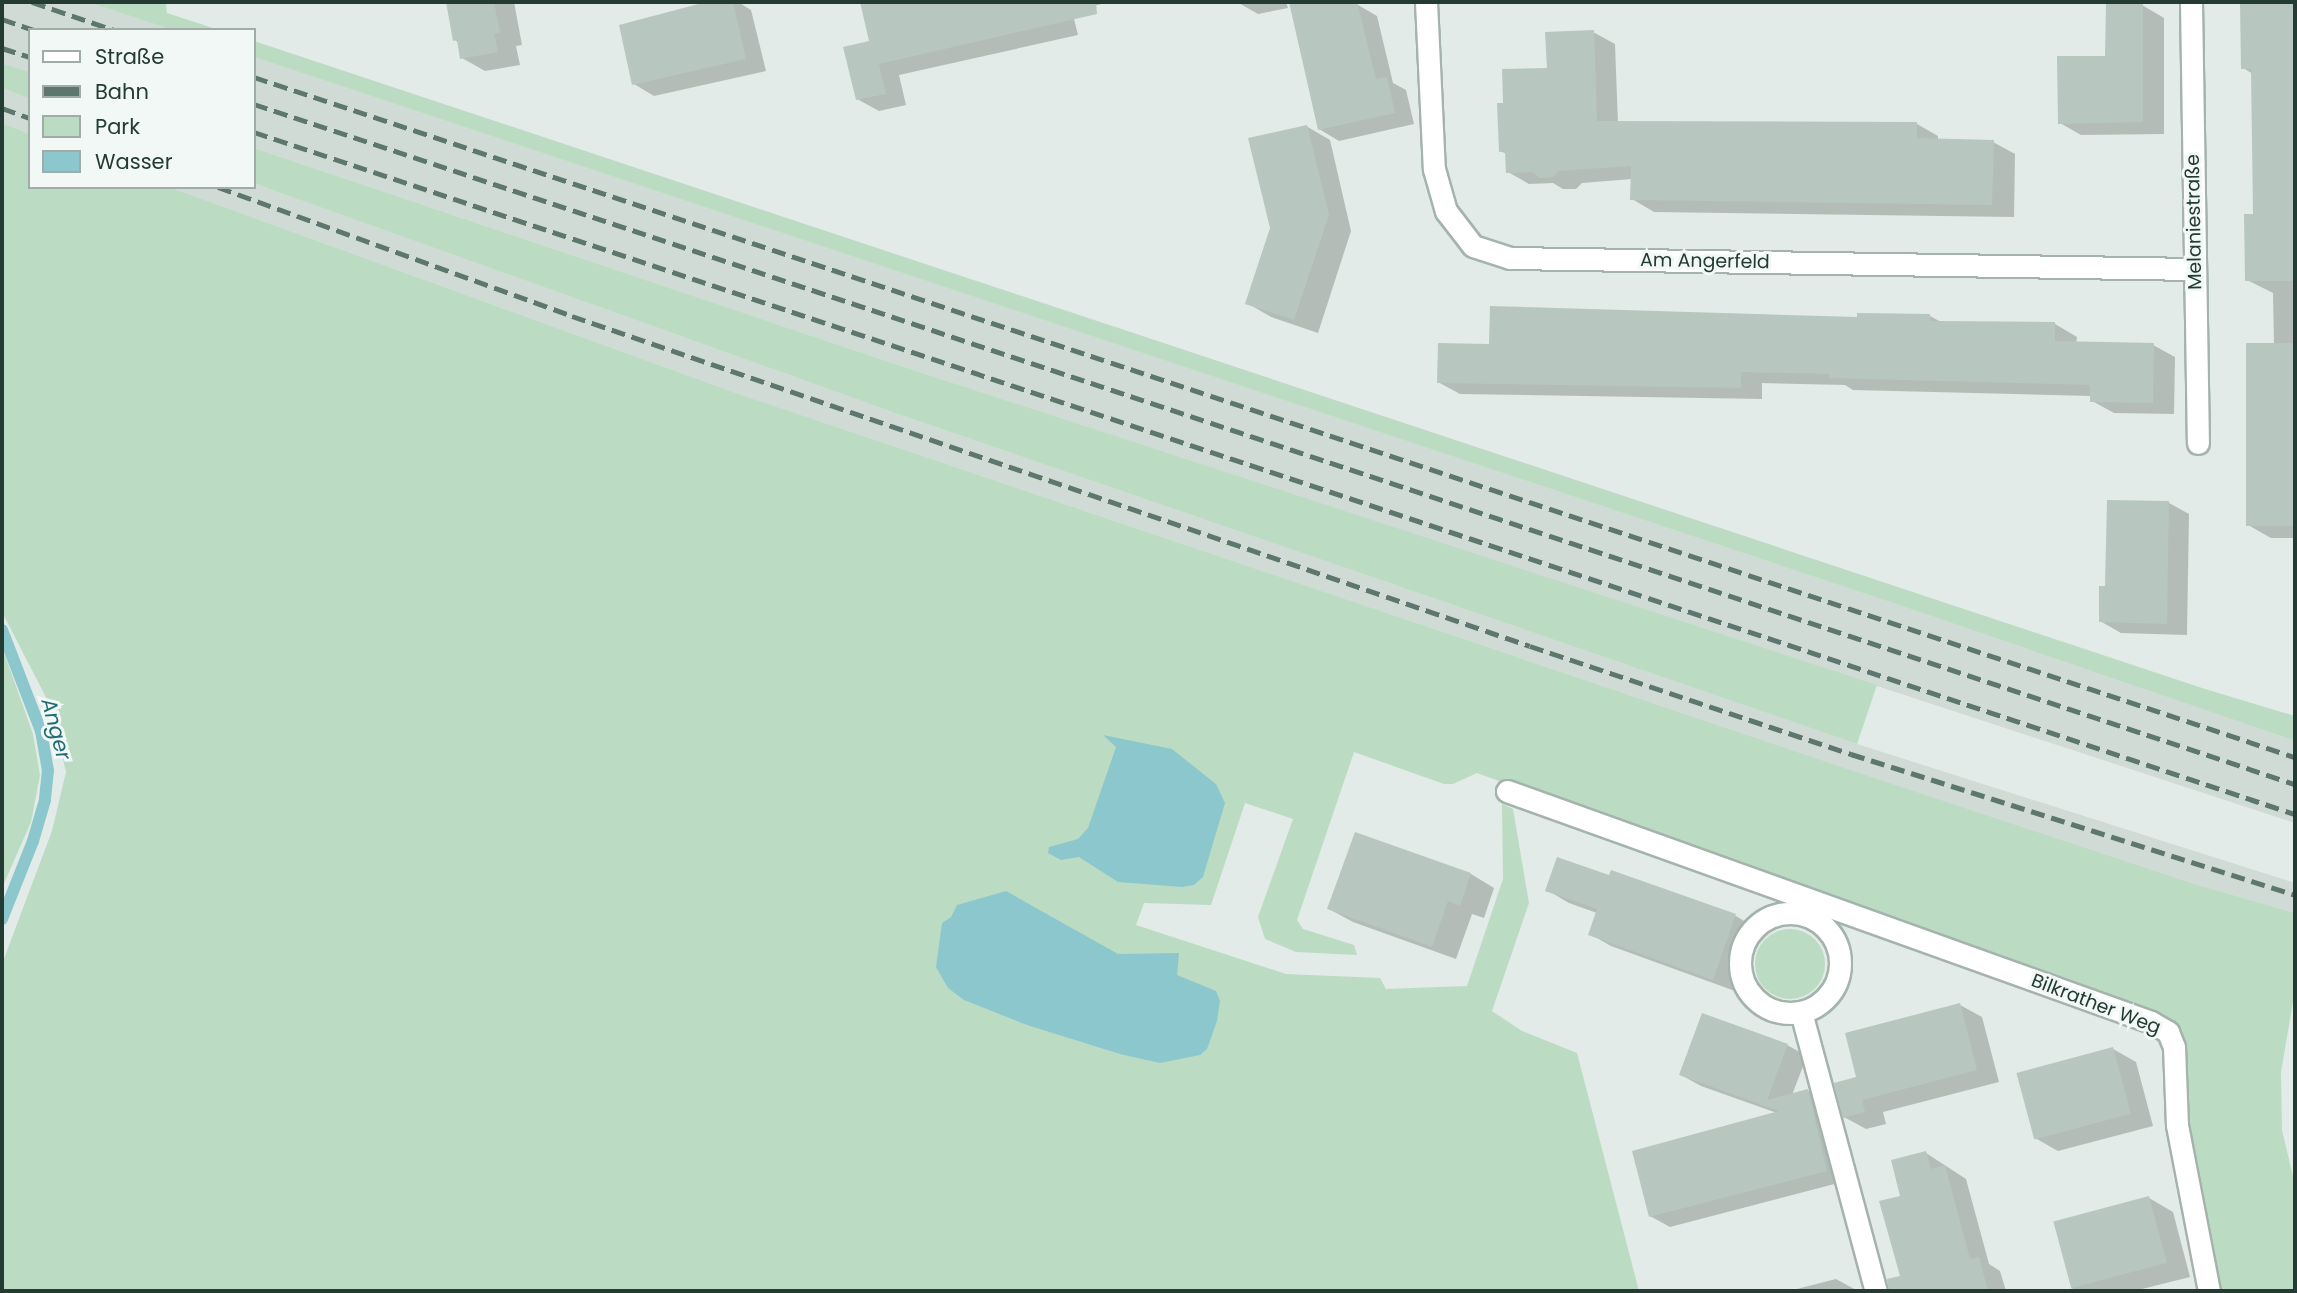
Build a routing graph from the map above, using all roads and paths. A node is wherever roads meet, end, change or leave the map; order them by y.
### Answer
1 (1426, 2) edge
2 (2191, 2) edge
3 (2195, 269) junction
4 (2198, 443) dead end
5 (1507, 791) dead end
6 (1813, 910) junction
7 (1801, 1012) junction
8 (1876, 1291) edge
9 (2209, 1291) edge

1 - 3 street, Am Angerfeld
2 - 3 street, Melaniestraße
3 - 4 street, Melaniestraße
5 - 6 street, Bilkrather Weg
6 - 7 street, Bilkrather Weg
6 - 7 street, Bilkrather Weg
6 - 9 street, Bilkrather Weg
7 - 8 street

